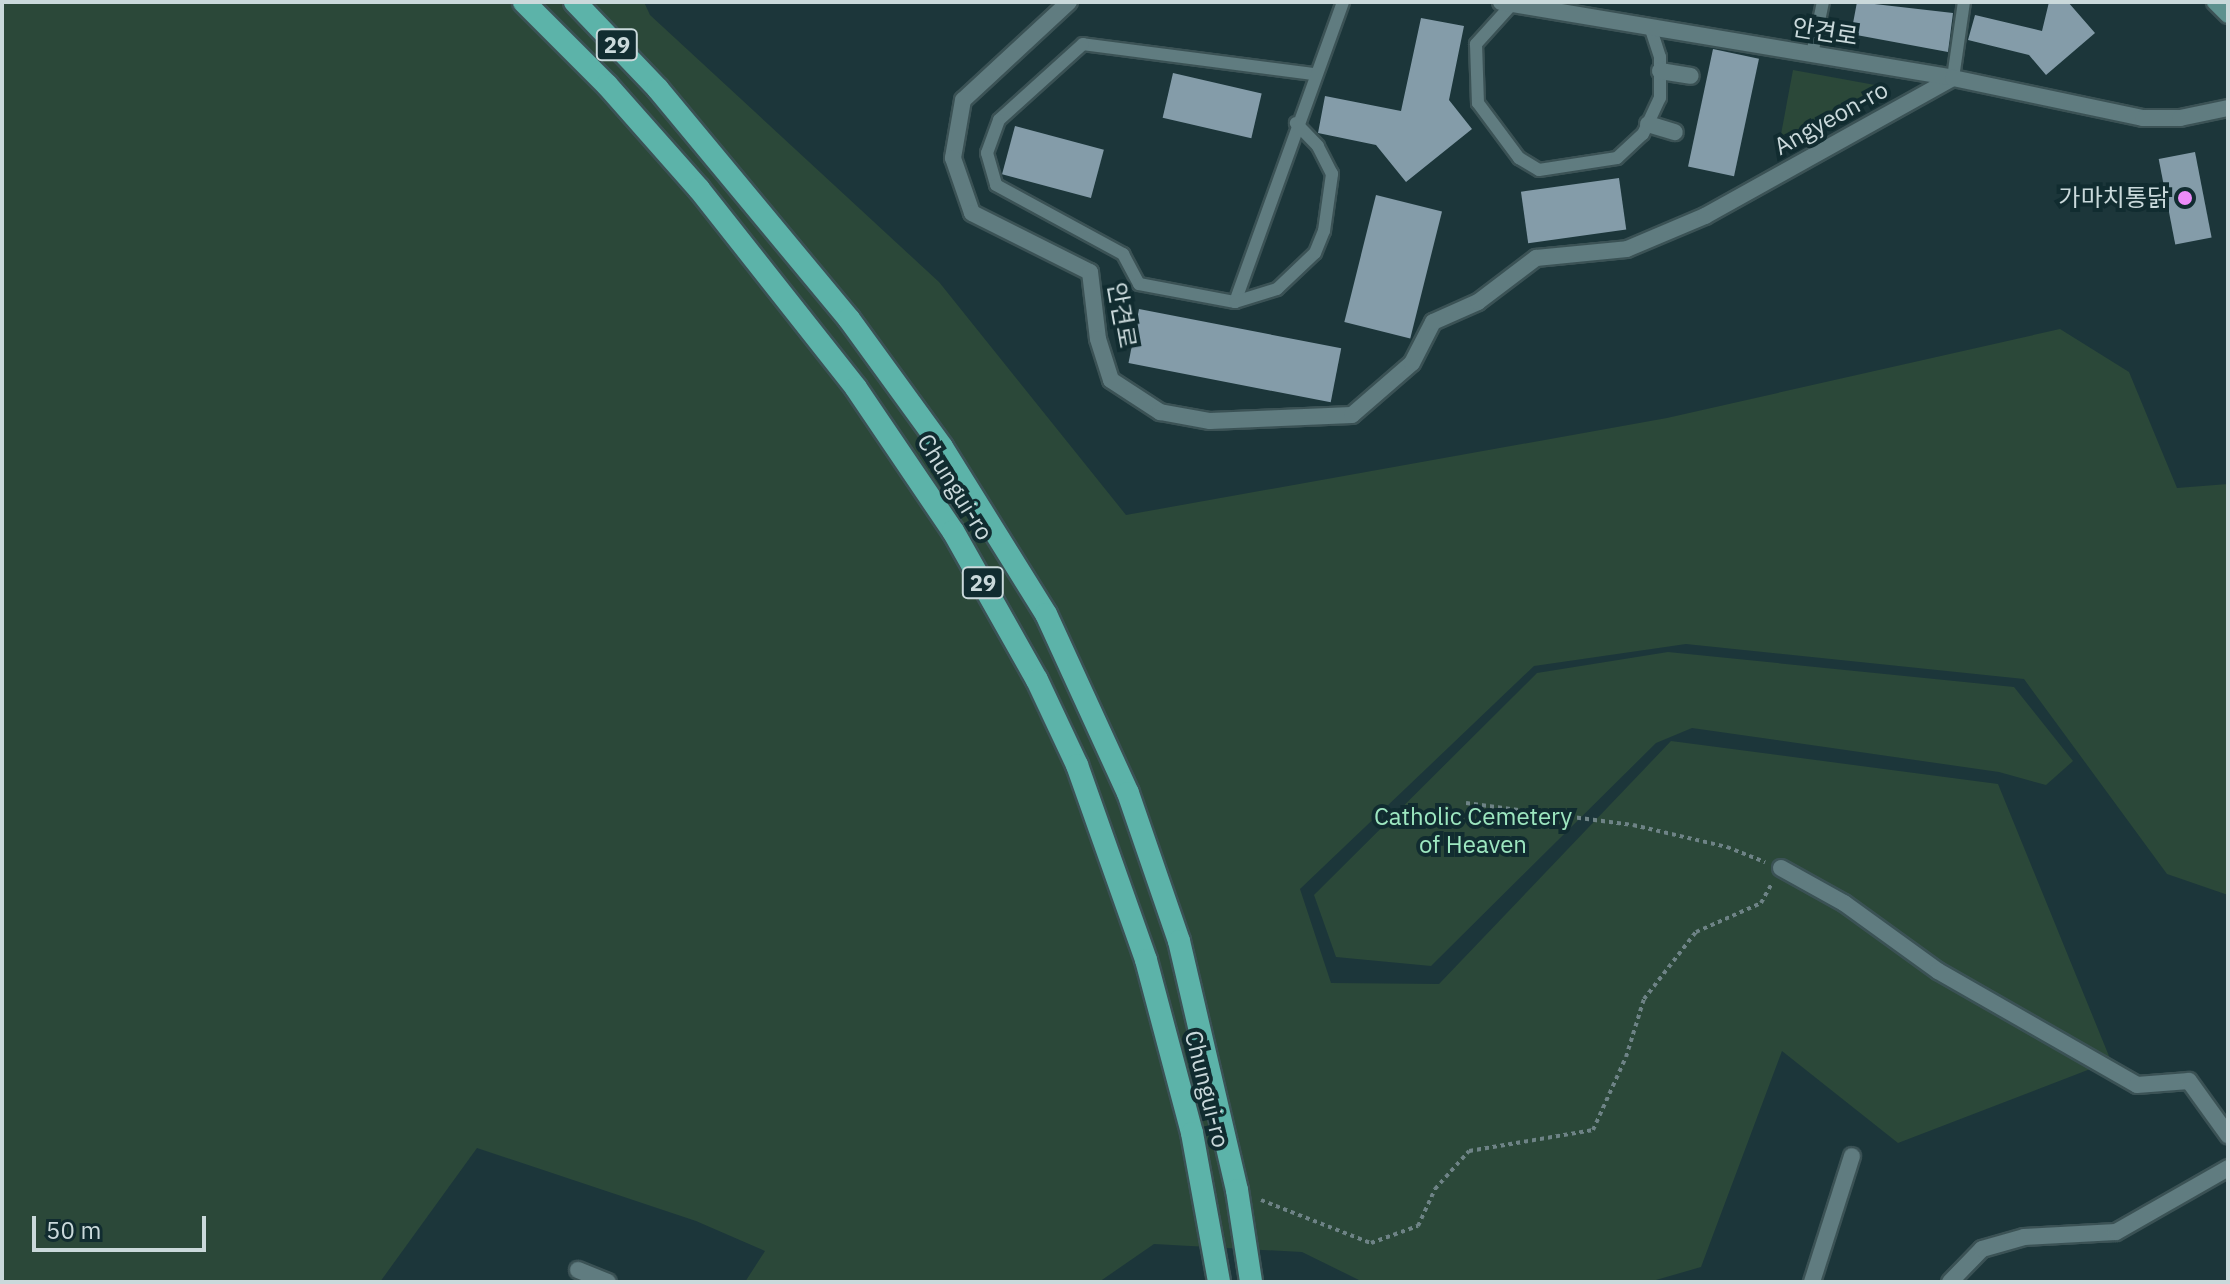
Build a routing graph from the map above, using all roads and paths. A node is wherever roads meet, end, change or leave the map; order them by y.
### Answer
1 (524, 2) edge
2 (575, 2) edge
3 (1069, 2) edge
4 (1343, 2) edge
5 (1823, 2) edge
6 (1964, 2) edge
7 (2215, 2) edge
8 (1509, 3) edge
9 (2228, 15) edge
10 (1650, 27) junction
11 (1812, 54) junction
12 (1660, 71) junction
13 (1313, 74) junction
14 (1691, 76) dead end
15 (1953, 78) junction
16 (2228, 108) edge
17 (1296, 123) junction
18 (1648, 124) junction
19 (1675, 132) dead end
20 (1235, 302) junction
21 (1466, 803) dead end
22 (1781, 868) junction
23 (2228, 1135) edge
24 (1852, 1156) dead end
25 (2228, 1168) edge
26 (1237, 1190) junction
27 (578, 1270) dead end
28 (608, 1282) edge
29 (1219, 1282) edge
30 (1251, 1282) edge
31 (1812, 1282) edge
32 (1950, 1282) edge

1 - 29 highway, Chungui-ro / 29
2 - 26 highway, Chungui-ro / 29
3 - 15 street, Angyeon-ro
4 - 13 lane
5 - 11 lane
6 - 15 lane
7 - 9 main road
8 - 10 street, 안견로
8 - 18 lane
10 - 11 street, 안견로
10 - 12 lane
11 - 15 street, 안견로
12 - 14 street
12 - 18 lane
13 - 17 lane
13 - 20 lane, 안견로
15 - 16 street
17 - 20 lane
17 - 20 lane
18 - 19 street
21 - 22 path
22 - 23 street
22 - 26 path
24 - 31 street
25 - 32 street
26 - 30 highway, Chungui-ro / 29
27 - 28 street

